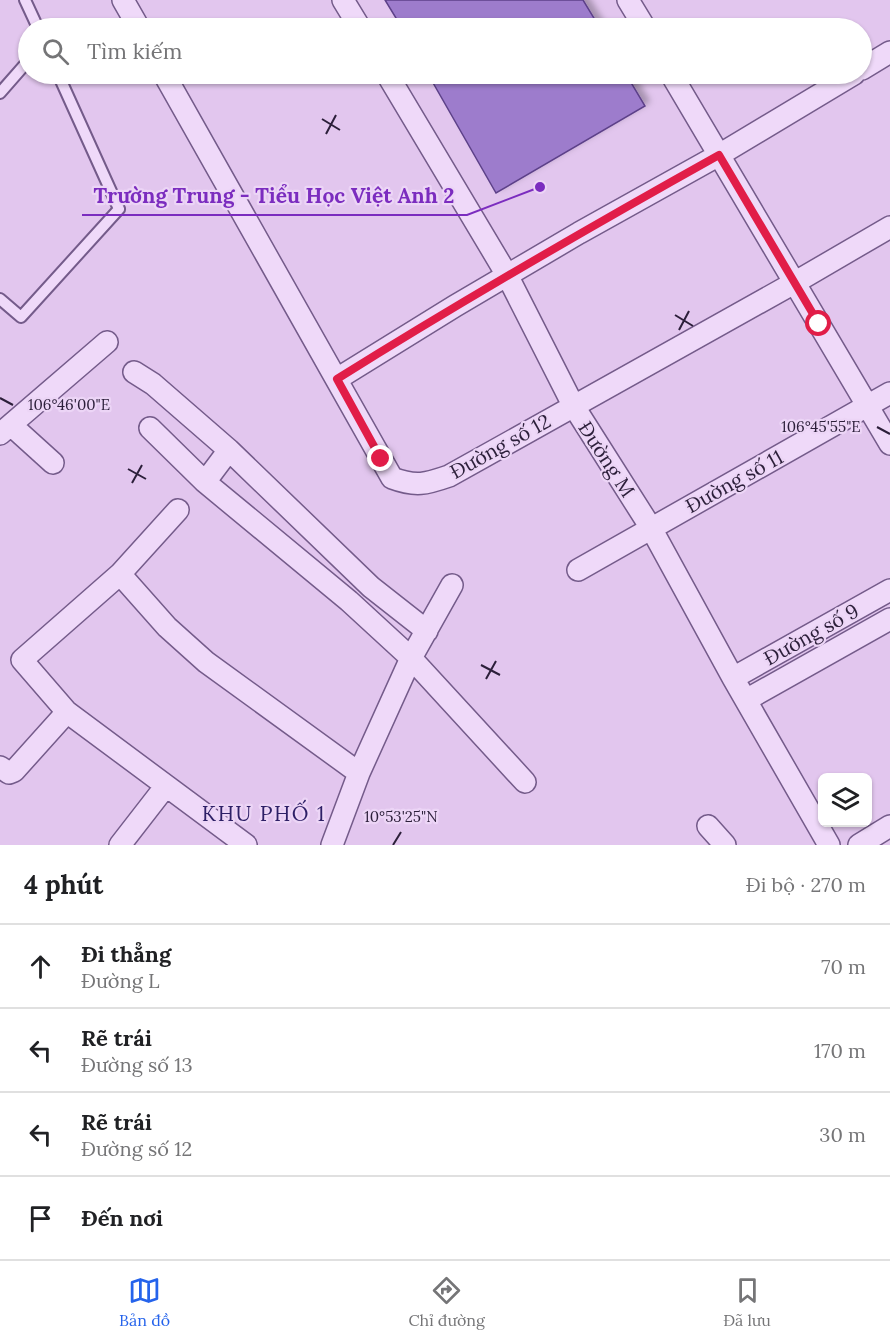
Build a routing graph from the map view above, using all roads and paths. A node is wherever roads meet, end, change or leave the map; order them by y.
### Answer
1 (25, 0) edge
2 (123, 0) edge
3 (343, 0) edge
4 (628, 0) edge
5 (33, 18) edge
6 (133, 18) edge
7 (354, 18) edge
8 (639, 18) edge
9 (890, 52) edge
10 (872, 63) edge
11 (18, 72) edge
12 (62, 84) edge
13 (170, 84) edge
14 (393, 84) edge
15 (677, 84) edge
16 (837, 84) edge
17 (0, 93) edge
18 (719, 155) junction
19 (890, 227) edge
20 (507, 275) junction
21 (794, 283) junction
22 (0, 299) edge
23 (107, 342) dead end
24 (134, 372) dead end
25 (337, 379) junction
26 (890, 393) edge
27 (573, 405) junction
28 (868, 406) junction
29 (150, 428) dead end
30 (6, 429) edge
31 (890, 444) edge
32 (230, 450) junction
33 (52, 463) dead end
34 (205, 482) junction
35 (178, 510) dead end
36 (651, 528) junction
37 (578, 570) dead end
38 (120, 574) junction
39 (452, 585) dead end
40 (890, 590) edge
41 (890, 619) edge
42 (427, 631) junction
43 (411, 658) junction
44 (733, 678) junction
45 (746, 700) junction
46 (67, 712) junction
47 (0, 767) edge
48 (359, 773) junction
49 (525, 782) dead end
50 (165, 787) junction
51 (708, 826) dead end
52 (890, 826) edge
53 (120, 845) edge
54 (246, 845) edge
55 (332, 845) edge
56 (725, 845) edge
57 (829, 845) edge
58 (860, 845) edge

1 - 5 lane
2 - 6 street
3 - 7 street
4 - 8 street
9 - 10 street
11 - 17 lane
12 - 22 lane
13 - 25 street, Đường số 12
14 - 20 street, Đường M
15 - 18 street
16 - 18 street
18 - 20 street
18 - 21 street
19 - 21 street, Đường số 12
20 - 25 street
20 - 27 street, Đường M
21 - 27 street, Đường số 12
21 - 28 street
23 - 30 street
24 - 32 street
25 - 27 street, Đường số 12
26 - 28 street, Đường số 11
27 - 36 street, Đường M
28 - 31 street
28 - 36 street, Đường số 11
29 - 34 street
30 - 33 street
32 - 34 street
32 - 42 street
34 - 43 street
35 - 38 street
36 - 37 street, Đường số 11
36 - 44 street, Đường M
38 - 46 street
38 - 48 street
39 - 42 street
40 - 44 street, Đường số 9
41 - 45 street, Đường số 9
42 - 43 street
43 - 48 street
43 - 49 street
44 - 45 street, Đường M
45 - 57 street, Đường M
46 - 47 street
46 - 50 street
48 - 55 street
50 - 53 street
50 - 54 street
51 - 56 street
52 - 58 street

